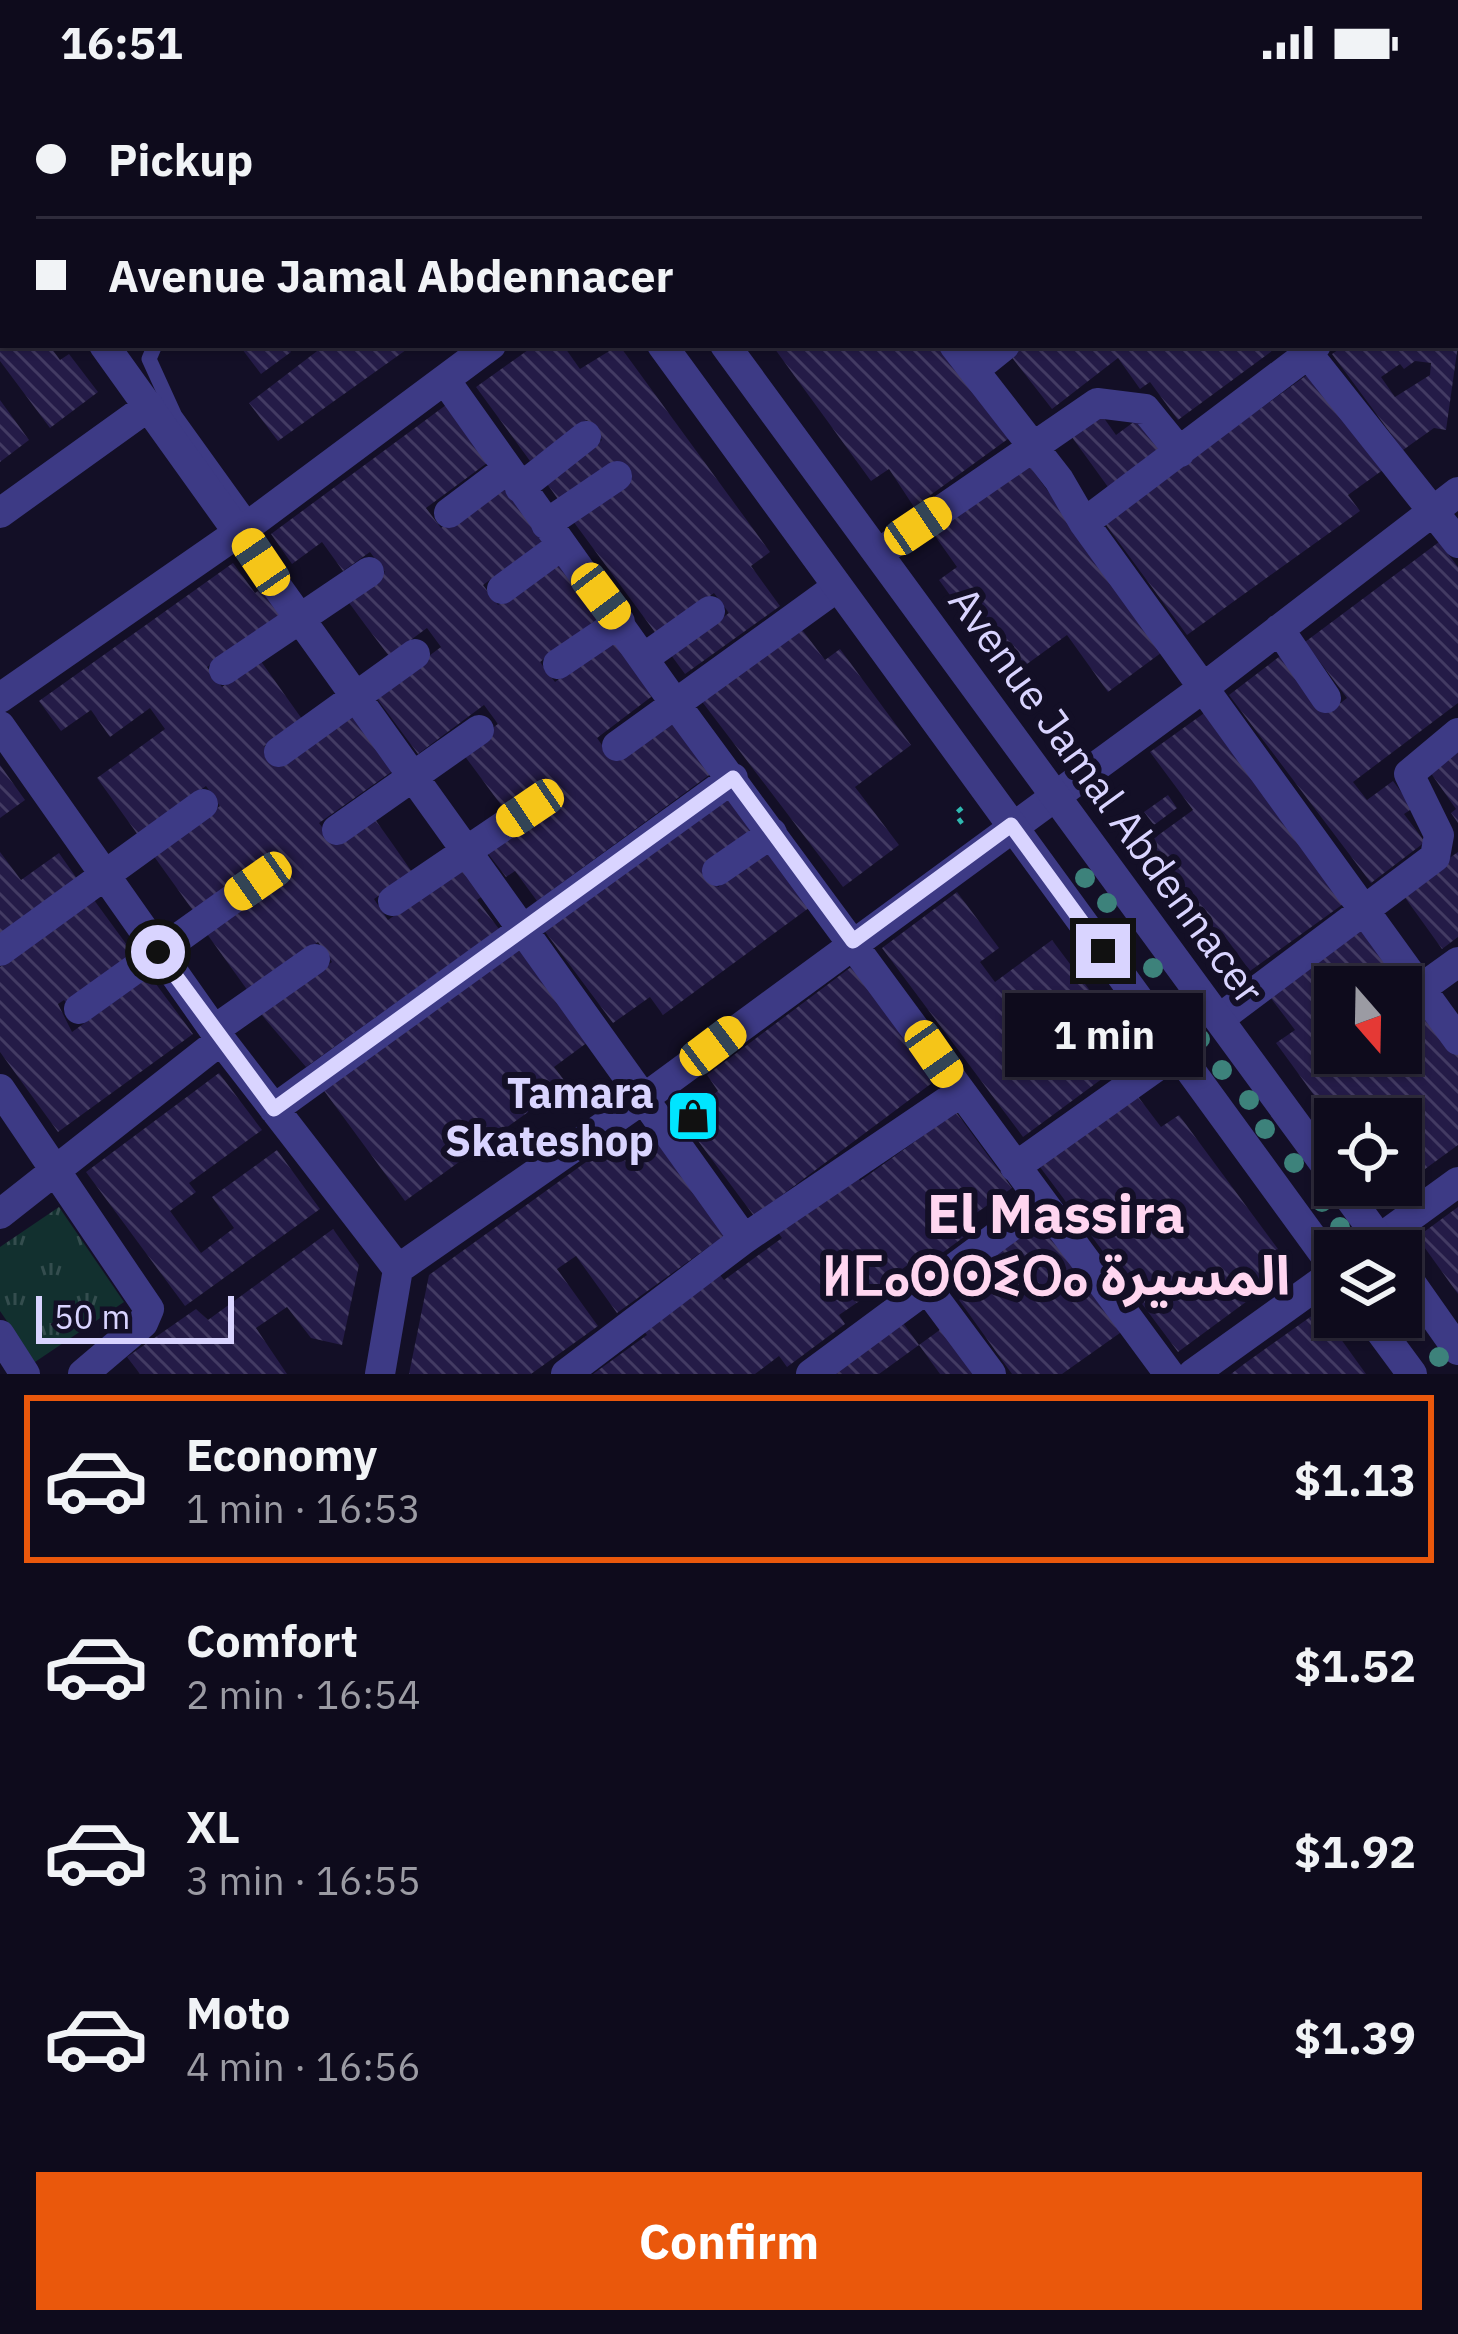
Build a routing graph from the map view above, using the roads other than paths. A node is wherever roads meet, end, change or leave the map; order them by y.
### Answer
1 (106, 348) edge
2 (154, 348) edge
3 (487, 348) edge
4 (664, 348) edge
5 (727, 348) edge
6 (956, 348) edge
7 (1001, 348) edge
8 (1312, 350) edge
9 (974, 370) junction
10 (445, 380) junction
11 (149, 406) junction
12 (586, 436) dead end
13 (1035, 447) junction
14 (1180, 452) junction
15 (617, 476) dead end
16 (513, 479) junction
17 (1446, 502) edge
18 (0, 513) edge
19 (449, 513) dead end
20 (1084, 523) junction
21 (246, 528) junction
22 (554, 534) junction
23 (1458, 543) edge
24 (879, 553) junction
25 (369, 572) dead end
26 (837, 587) junction
27 (502, 589) dead end
28 (710, 611) dead end
29 (301, 622) junction
30 (620, 622) junction
31 (1279, 629) junction
32 (415, 654) dead end
33 (644, 658) junction
34 (558, 664) dead end
35 (224, 670) dead end
36 (1203, 688) junction
37 (356, 696) junction
38 (0, 698) edge
39 (1326, 698) dead end
40 (674, 702) junction
41 (0, 726) edge
42 (479, 730) dead end
43 (1458, 733) edge
44 (617, 746) dead end
45 (279, 752) dead end
46 (415, 778) junction
47 (733, 778) junction
48 (1053, 794) junction
49 (203, 804) dead end
50 (530, 808) dead end
51 (1011, 825) junction
52 (338, 830) dead end
53 (772, 833) junction
54 (466, 851) junction
55 (717, 871) dead end
56 (104, 876) junction
57 (258, 881) dead end
58 (393, 901) dead end
59 (1365, 912) junction
60 (523, 933) junction
61 (853, 941) junction
62 (0, 951) edge
63 (158, 952) junction
64 (315, 959) dead end
65 (1458, 962) edge
66 (1402, 966) edge
67 (1422, 988) edge
68 (1422, 994) edge
69 (79, 1009) dead end
70 (1219, 1019) junction
71 (218, 1035) junction
72 (1458, 1040) edge
73 (1178, 1052) junction
74 (0, 1089) edge
75 (961, 1092) junction
76 (644, 1099) junction
77 (274, 1109) junction
78 (1314, 1148) edge
79 (1015, 1167) junction
80 (56, 1171) junction
81 (1458, 1182) edge
82 (1041, 1204) junction
83 (0, 1214) edge
84 (1398, 1230) edge
85 (744, 1239) junction
86 (1314, 1241) edge
87 (398, 1269) junction
88 (1314, 1285) edge
89 (927, 1288) junction
90 (1422, 1299) edge
91 (0, 1335) edge
92 (1385, 1338) edge
93 (1458, 1350) edge
94 (97, 1369) edge
95 (25, 1374) edge
96 (380, 1374) edge
97 (566, 1374) edge
98 (811, 1374) edge
99 (992, 1374) edge
100 (1169, 1374) edge
101 (1192, 1374) edge
102 (1412, 1374) edge

1 - 11 street
2 - 21 lane
3 - 10 street
4 - 26 street
5 - 24 street, Avenue Jamal Abdennacer
6 - 9 street
7 - 9 street
8 - 14 street
8 - 17 street
9 - 13 street
10 - 16 street
10 - 21 street
11 - 18 street
11 - 21 street
12 - 16 street
13 - 14 street
13 - 20 street
13 - 24 street
14 - 20 street
15 - 22 street
16 - 19 street
16 - 22 street
17 - 23 street
17 - 31 street
20 - 36 street
21 - 29 street
21 - 38 street
22 - 27 street
22 - 30 street
24 - 48 street, Avenue Jamal Abdennacer
25 - 29 street
26 - 40 street
26 - 51 street
28 - 33 street
29 - 35 street
29 - 37 street
30 - 33 street
30 - 34 street
31 - 36 street
31 - 39 street
32 - 37 street
33 - 40 street
36 - 48 street
36 - 59 street
37 - 45 street
37 - 46 street
40 - 44 street
40 - 47 street
41 - 56 street
42 - 46 street
43 - 59 street
46 - 52 street
46 - 54 street
47 - 53 street
47 - 60 street
48 - 51 street
48 - 70 street, Avenue Jamal Abdennacer
49 - 56 street
50 - 54 street
51 - 61 street
51 - 73 street
53 - 55 street
53 - 61 street
54 - 58 street
54 - 60 street
56 - 62 street
56 - 63 street
57 - 63 street
59 - 66 street
59 - 70 street
60 - 76 street
60 - 77 street
61 - 75 street
61 - 76 street
63 - 69 street
63 - 71 street
64 - 71 street
65 - 67 street
68 - 72 street
70 - 78 street, Avenue Jamal Abdennacer
71 - 77 street
71 - 80 street
73 - 79 street
73 - 86 street
74 - 80 street
75 - 79 street
75 - 85 street
76 - 85 street
76 - 87 street
77 - 87 street
79 - 82 street
80 - 83 street
80 - 94 street
81 - 84 street
82 - 89 street
82 - 100 street
85 - 97 street
87 - 96 street
88 - 101 street
89 - 98 street
89 - 99 street
90 - 93 street
91 - 95 street
92 - 102 street

